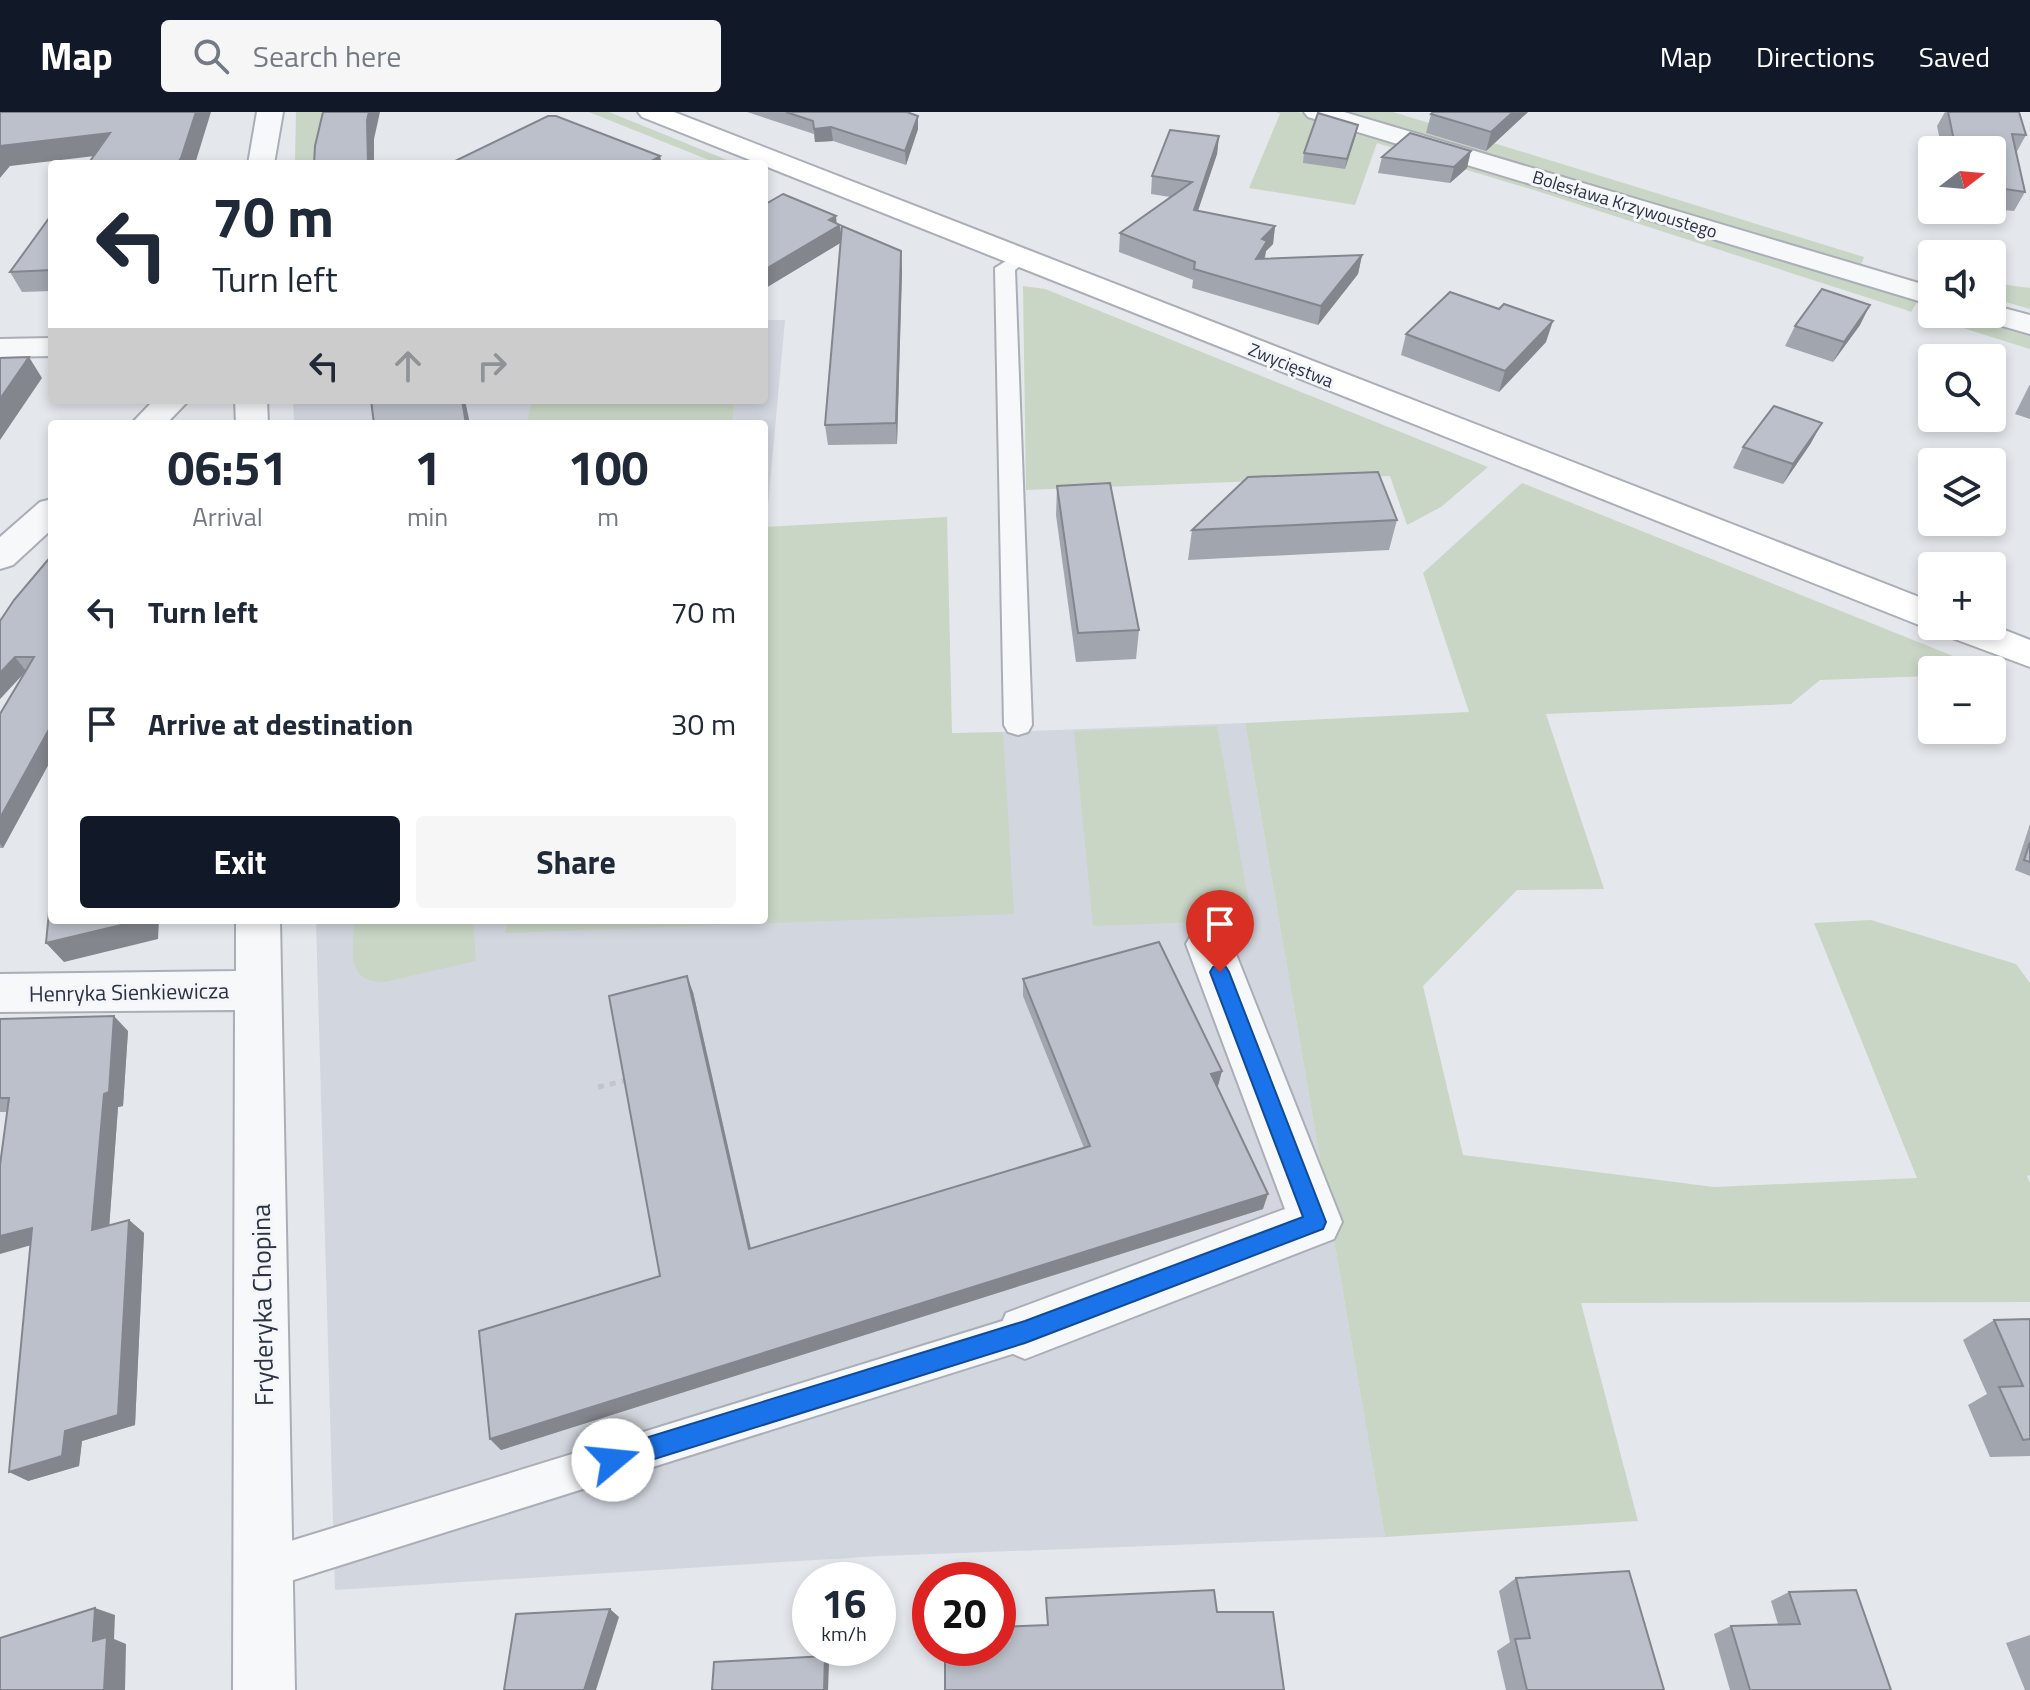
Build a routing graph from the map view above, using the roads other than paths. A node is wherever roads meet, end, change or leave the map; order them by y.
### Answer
1 (270, 112) edge
2 (651, 112) edge
3 (1317, 112) edge
4 (262, 160) edge
5 (1020, 258) junction
6 (1918, 292) edge
7 (2006, 318) edge
8 (2030, 325) edge
9 (48, 347) edge
10 (0, 348) edge
11 (169, 404) edge
12 (151, 420) edge
13 (48, 514) edge
14 (0, 557) edge
15 (1918, 611) edge
16 (1994, 640) edge
17 (2030, 654) edge
18 (1018, 725) dead end
19 (258, 924) edge
20 (1209, 944) dead end
21 (258, 990) junction
22 (0, 993) edge
23 (1025, 1332) joint
24 (265, 1569) junction
25 (264, 1690) edge

1 - 4 street
2 - 5 street, Zwycięstwa
3 - 6 street, Bolesława Krzywoustego
5 - 15 street, Zwycięstwa
5 - 18 lane
7 - 8 street
9 - 10 street
11 - 12 street
13 - 14 street
16 - 17 street
19 - 21 street, Fryderyka Chopina
20 - 23 street
21 - 22 street, Henryka Sienkiewicza
21 - 24 street, Fryderyka Chopina
23 - 24 lane
24 - 25 street, Fryderyka Chopina

